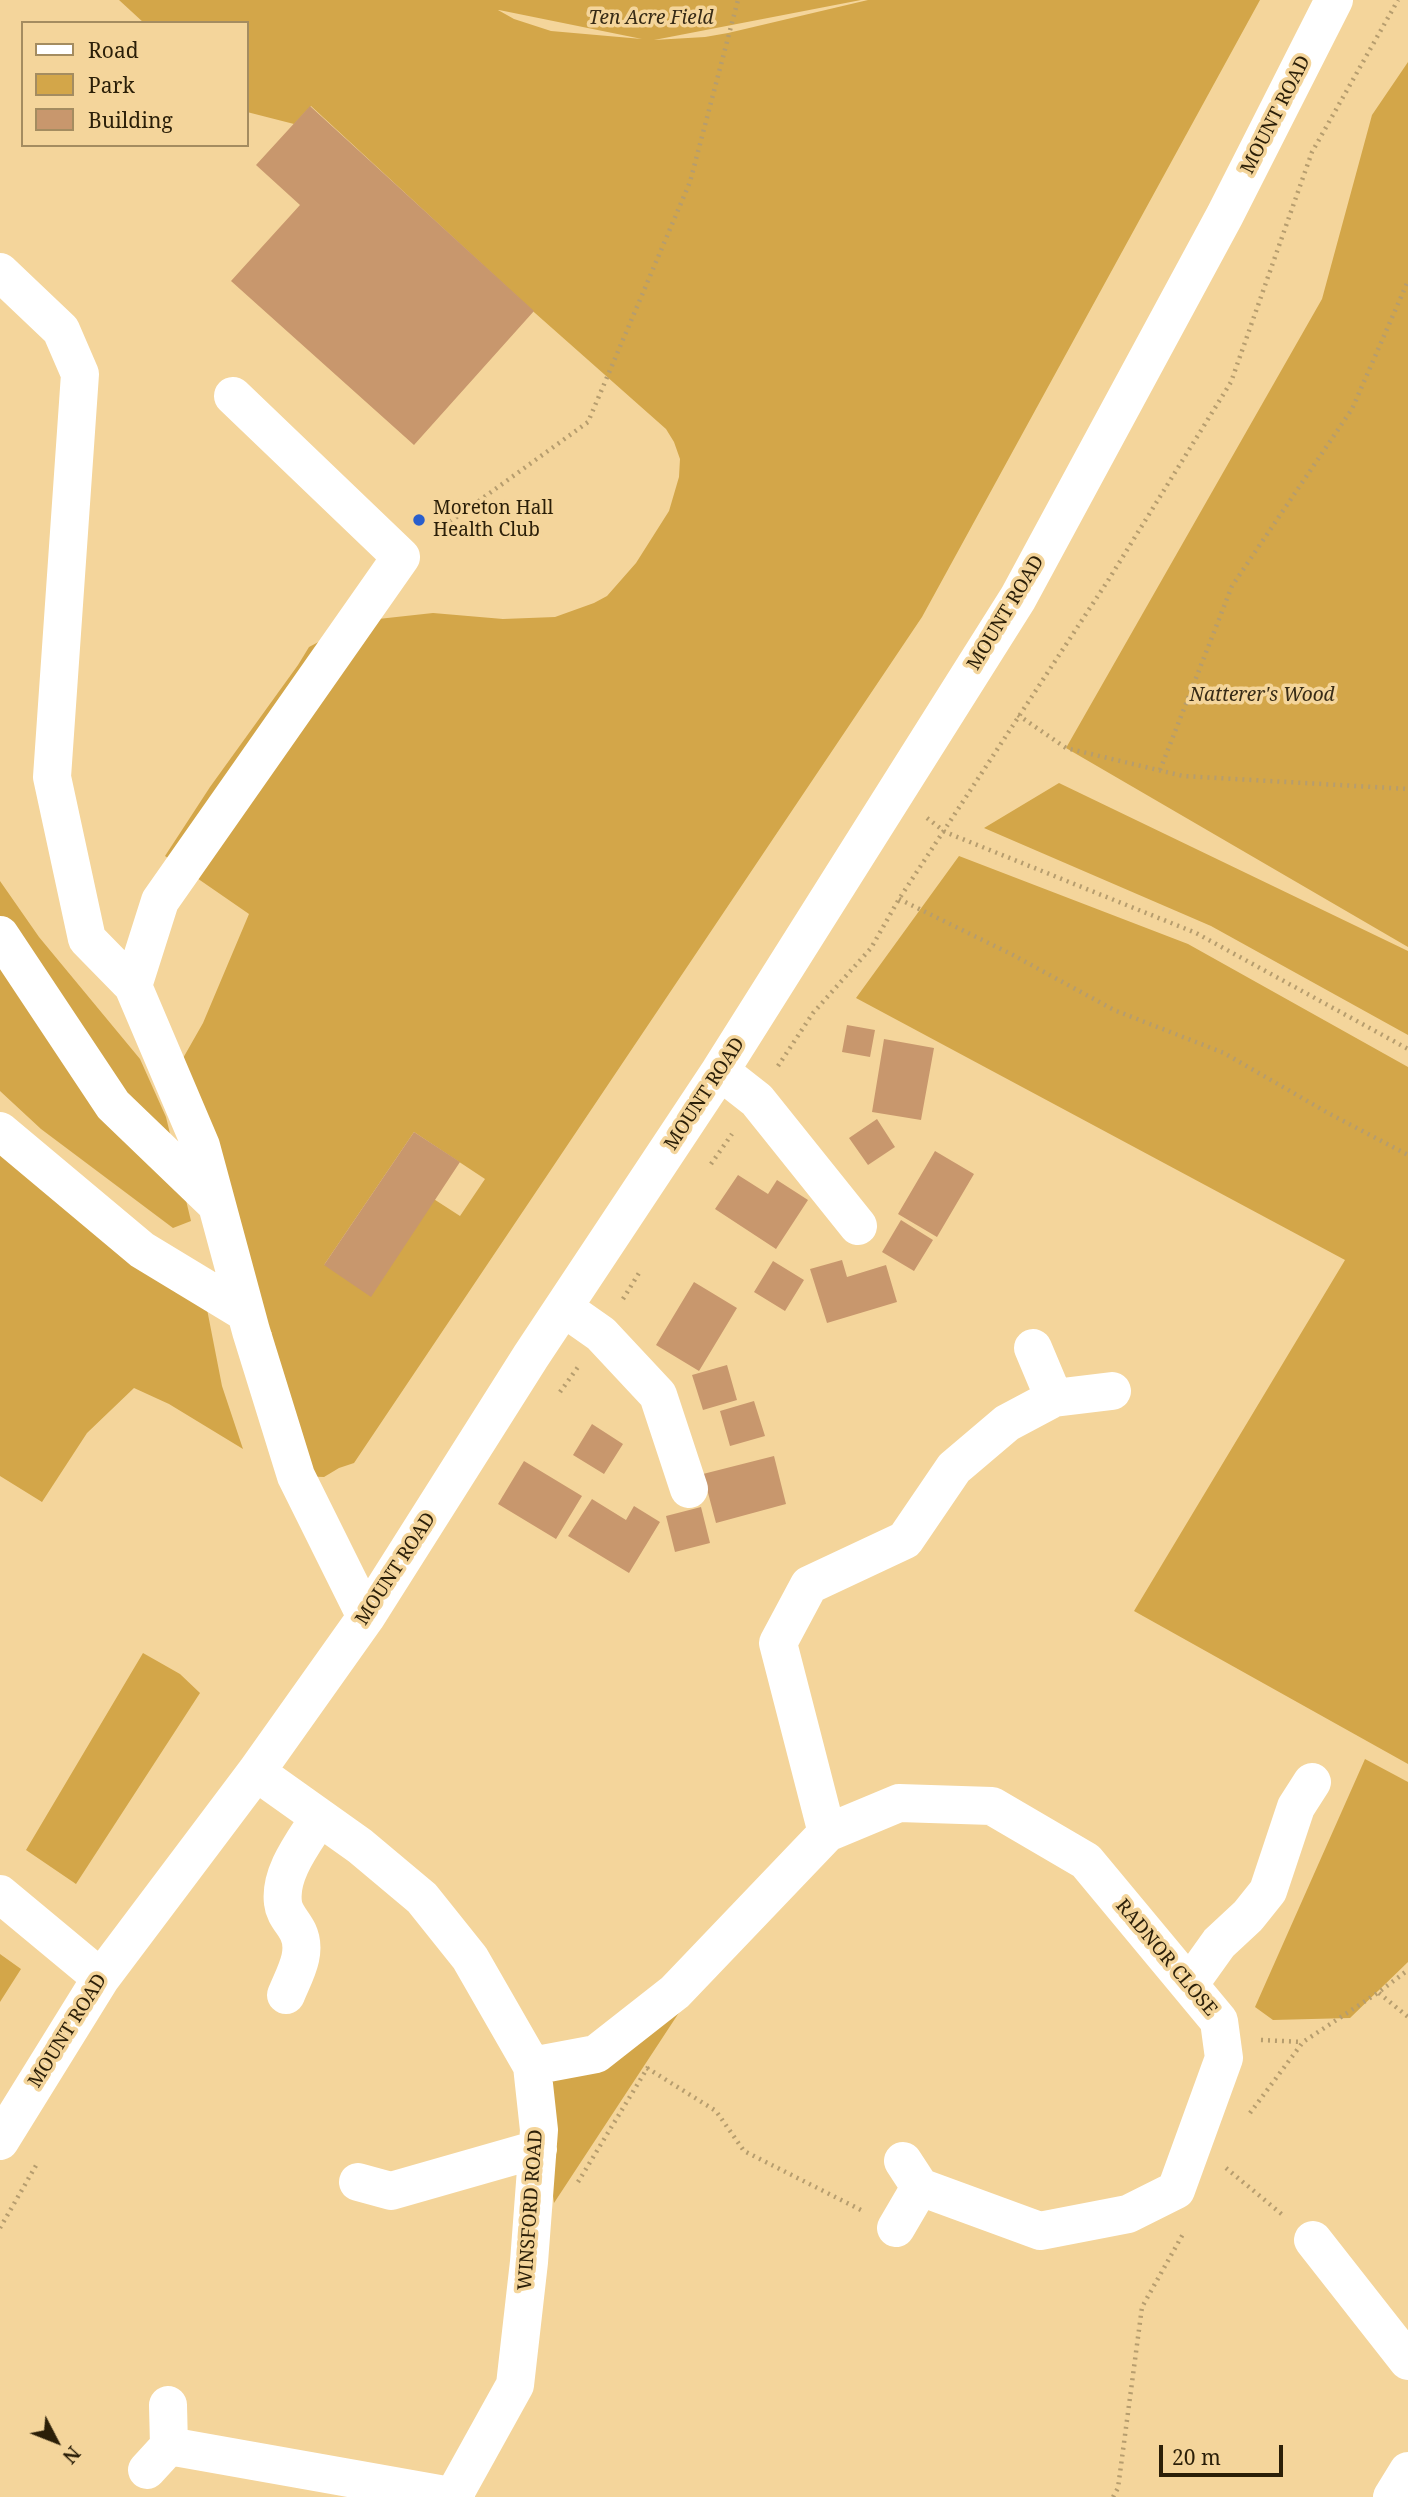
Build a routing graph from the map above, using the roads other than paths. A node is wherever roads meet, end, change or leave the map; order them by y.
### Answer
1 (1334, 0) edge
2 (0, 272) edge
3 (233, 396) dead end
4 (0, 935) edge
5 (133, 986) junction
6 (720, 1070) junction
7 (0, 1131) edge
8 (217, 1205) junction
9 (858, 1226) dead end
10 (564, 1308) junction
11 (246, 1313) junction
12 (1033, 1348) dead end
13 (1112, 1391) dead end
14 (1054, 1398) junction
15 (689, 1489) dead end
16 (366, 1617) junction
17 (256, 1772) junction
18 (1312, 1782) dead end
19 (319, 1818) junction
20 (827, 1833) junction
21 (0, 1894) edge
22 (101, 1978) junction
23 (1189, 1985) junction
24 (286, 1995) dead end
25 (532, 2066) junction
26 (0, 2141) edge
27 (538, 2149) junction
28 (358, 2182) dead end
29 (896, 2228) road end
30 (1313, 2240) road end
31 (1408, 2361) edge
32 (168, 2405) dead end
33 (1408, 2471) edge
34 (455, 2496) edge
35 (1392, 2497) edge

1 - 6 street, MOUNT ROAD
2 - 5 street
3 - 5 street
4 - 8 street
5 - 8 street
6 - 9 street
6 - 10 street, MOUNT ROAD
7 - 11 street
8 - 11 street
10 - 15 street
10 - 16 street, MOUNT ROAD
11 - 16 street
12 - 14 street
13 - 14 street
14 - 20 street
16 - 17 street, MOUNT ROAD
17 - 19 street, WINSFORD ROAD
17 - 22 street, MOUNT ROAD
18 - 23 street
19 - 24 street
19 - 25 street, WINSFORD ROAD
20 - 23 street, RADNOR CLOSE
20 - 25 street, RADNOR CLOSE
21 - 22 street
22 - 26 street, MOUNT ROAD
23 - 29 street, RADNOR CLOSE
25 - 27 street, WINSFORD ROAD
27 - 28 street
27 - 34 street, WINSFORD ROAD
30 - 31 street
32 - 34 street, WINSFORD ROAD
33 - 35 street

